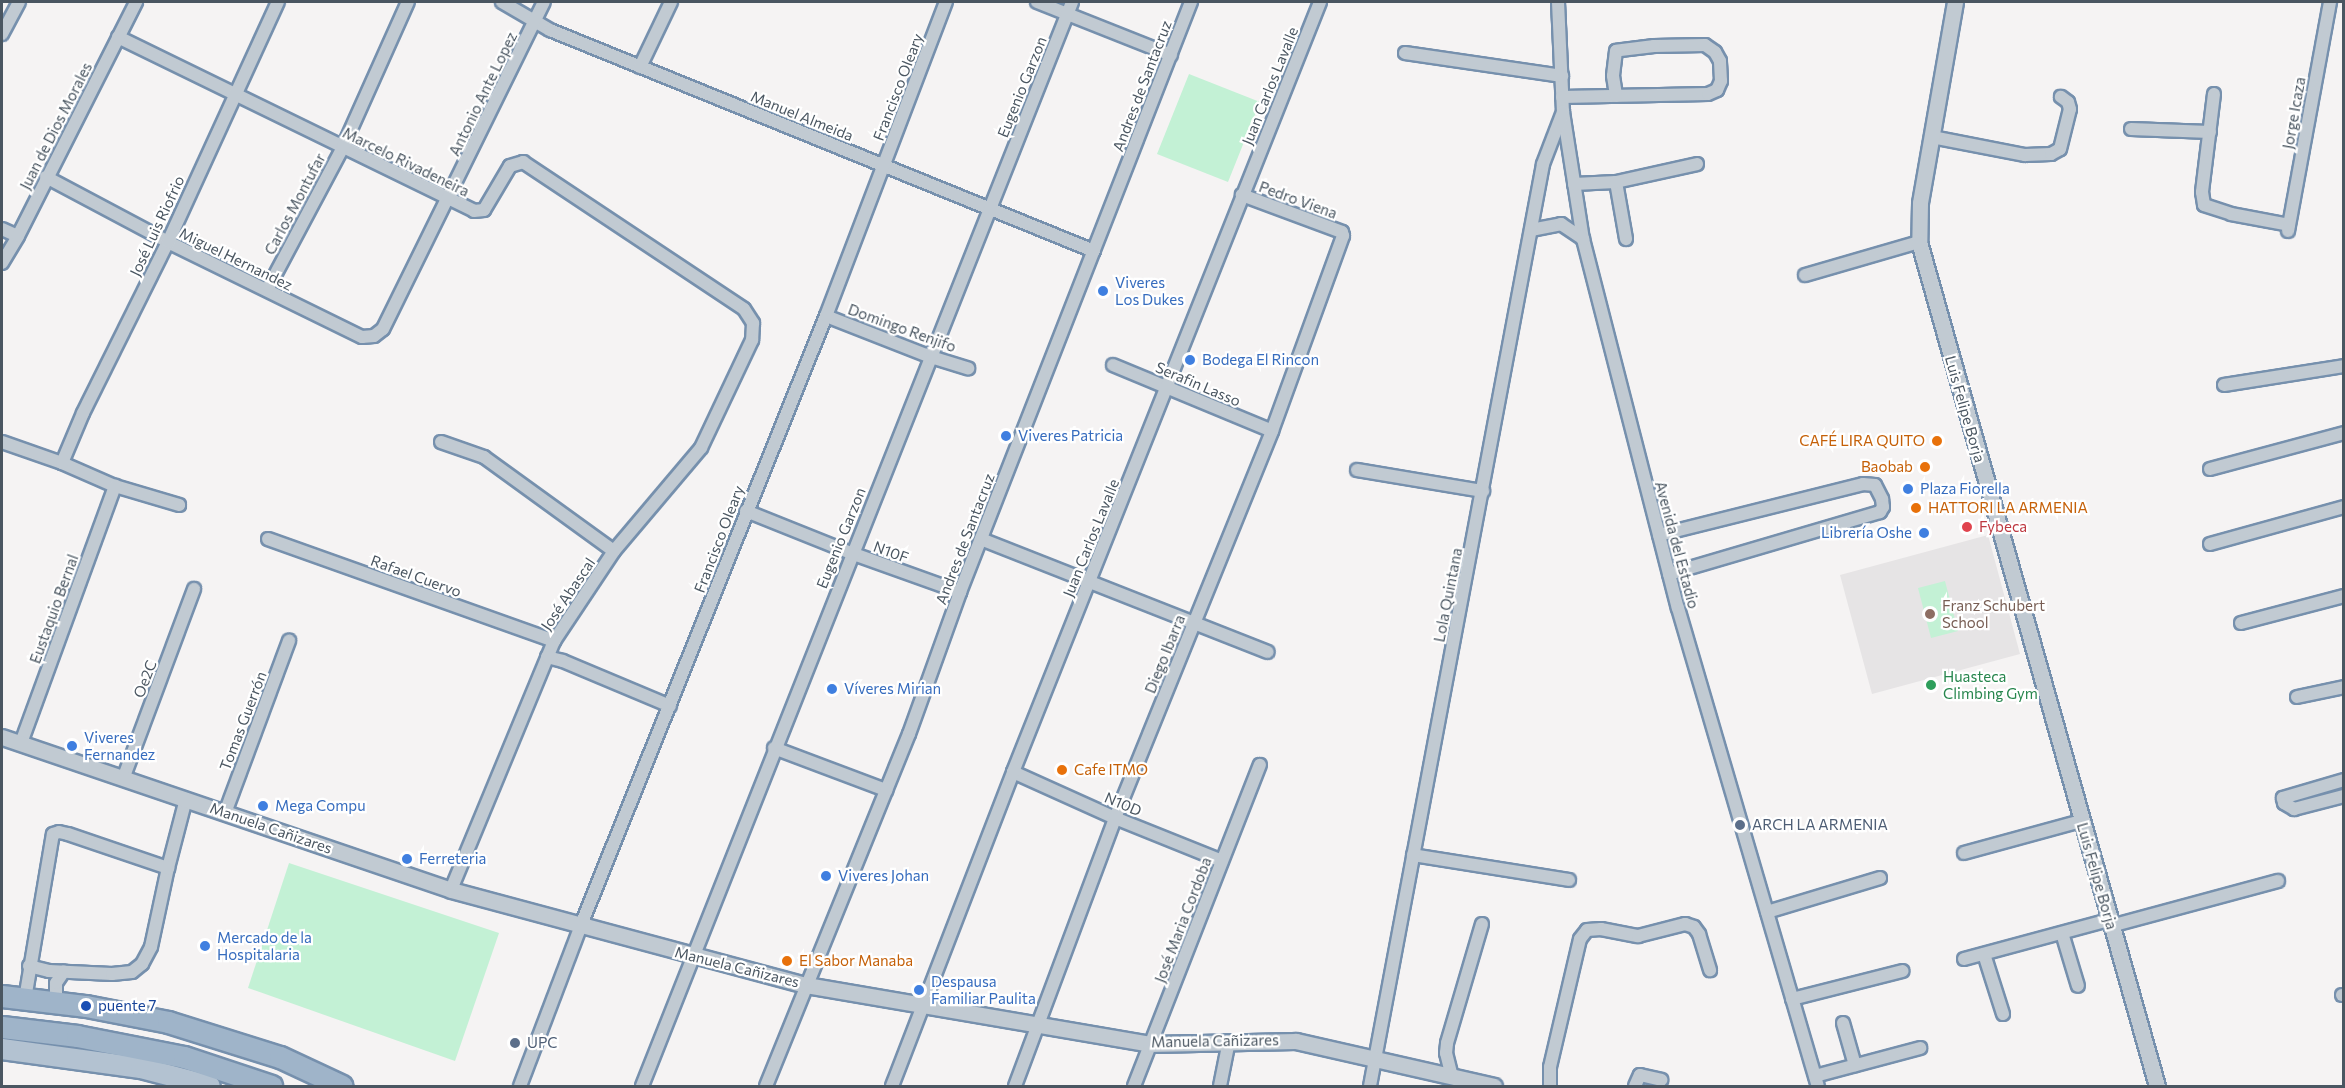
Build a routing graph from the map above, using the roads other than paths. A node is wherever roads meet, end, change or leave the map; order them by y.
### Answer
1 (19, 2) edge
2 (135, 2) edge
3 (278, 2) edge
4 (408, 2) edge
5 (501, 2) edge
6 (544, 2) edge
7 (671, 2) edge
8 (946, 2) edge
9 (1037, 2) edge
10 (1191, 2) edge
11 (1320, 2) edge
12 (1558, 2) edge
13 (1955, 2) edge
14 (2330, 2) edge
15 (1070, 7) edge
16 (536, 20) junction
17 (2, 34) edge
18 (118, 37) junction
19 (1405, 53) dead end
20 (1171, 55) junction
21 (640, 67) junction
22 (1562, 76) junction
23 (234, 94) junction
24 (2214, 94) dead end
25 (1616, 96) junction
26 (1562, 97) junction
27 (2061, 97) dead end
28 (1563, 112) junction
29 (2131, 129) dead end
30 (2210, 132) junction
31 (1932, 137) junction
32 (343, 147) junction
33 (1697, 164) dead end
34 (884, 166) junction
35 (46, 177) junction
36 (1616, 182) junction
37 (1574, 184) junction
38 (1242, 195) junction
39 (448, 199) junction
40 (990, 209) junction
41 (2, 229) edge
42 (1531, 230) junction
43 (1343, 234) joint
44 (18, 236) junction
45 (1583, 239) junction
46 (1626, 239) dead end
47 (168, 242) junction
48 (1919, 242) junction
49 (1094, 251) junction
50 (2, 263) edge
51 (1804, 275) dead end
52 (267, 290) junction
53 (826, 316) junction
54 (383, 329) joint
55 (752, 340) joint
56 (931, 357) junction
57 (1113, 365) dead end
58 (2343, 366) edge
59 (968, 368) dead end
60 (2224, 385) dead end
61 (1168, 388) junction
62 (1272, 431) junction
63 (2343, 433) edge
64 (2, 442) edge
65 (441, 442) dead end
66 (62, 463) junction
67 (2210, 469) dead end
68 (1357, 470) dead end
69 (115, 486) junction
70 (1483, 491) junction
71 (179, 505) dead end
72 (2343, 507) edge
73 (746, 511) junction
74 (1659, 535) junction
75 (268, 538) dead end
76 (981, 539) junction
77 (2210, 544) dead end
78 (615, 551) junction
79 (851, 553) junction
80 (1669, 574) junction
81 (1089, 582) junction
82 (194, 589) dead end
83 (960, 592) junction
84 (2343, 596) edge
85 (1194, 623) junction
86 (2241, 623) dead end
87 (289, 641) dead end
88 (554, 641) junction
89 (1268, 652) dead end
90 (547, 657) junction
91 (2343, 687) edge
92 (2296, 697) dead end
93 (670, 706) junction
94 (2, 737) edge
95 (21, 743) junction
96 (774, 748) junction
97 (1260, 765) dead end
98 (1013, 772) junction
99 (123, 778) junction
100 (2343, 780) edge
101 (886, 790) junction
102 (2343, 796) edge
103 (186, 800) junction
104 (225, 813) junction
105 (1115, 818) junction
106 (2081, 821) junction
107 (1964, 853) dead end
108 (1413, 855) junction
109 (1222, 861) junction
110 (168, 868) junction
111 (1880, 878) dead end
112 (1569, 880) dead end
113 (2278, 882) dead end
114 (451, 890) junction
115 (1767, 912) junction
116 (2110, 923) junction
117 (1482, 924) dead end
118 (581, 925) junction
119 (2062, 933) junction
120 (1984, 954) junction
121 (693, 956) junction
122 (1964, 959) dead end
123 (29, 966) junction
124 (1710, 970) dead end
125 (64, 971) junction
126 (1903, 971) dead end
127 (806, 985) junction
128 (2078, 986) dead end
129 (2, 996) edge
130 (25, 999) junction
131 (1792, 999) junction
132 (60, 1003) junction
133 (924, 1005) junction
134 (2003, 1014) dead end
135 (1843, 1023) dead end
136 (1040, 1024) junction
137 (2, 1026) edge
138 (1228, 1041) junction
139 (1150, 1044) junction
140 (1920, 1048) dead end
141 (2, 1049) edge
142 (1375, 1059) junction
143 (1855, 1065) junction
144 (1452, 1077) junction
145 (1660, 1080) dead end
146 (1816, 1081) edge
147 (210, 1086) edge
148 (271, 1086) edge
149 (342, 1086) edge
150 (520, 1086) edge
151 (642, 1086) edge
152 (766, 1086) edge
153 (892, 1086) edge
154 (1015, 1086) edge
155 (1134, 1086) edge
156 (1220, 1086) edge
157 (1370, 1086) edge
158 (1494, 1086) edge
159 (1550, 1086) edge
160 (1635, 1086) edge
161 (2157, 1086) edge

1 - 17 street
2 - 18 street, Juan de Dios Morales
3 - 23 street, José Luis Riofrio
4 - 32 street, Carlos Montufar
5 - 16 street, Manuel Almeida
6 - 16 street, Antonio Ante Lopez
7 - 21 street
8 - 34 street, Francisco Oleary
9 - 15 street
10 - 20 street, Andres de Santacruz
11 - 38 street, Juan Carlos Lavalle
12 - 22 street, Avenida del Estadio
13 - 31 street, Luis Felipe Borja
14 - 30 street, Jorge Icaza
15 - 20 street
15 - 40 street, Eugenio Garzon
16 - 21 street, Manuel Almeida
16 - 39 street, Antonio Ante Lopez
18 - 23 street, Marcelo Rivadeneira
18 - 35 street, Juan de Dios Morales
19 - 22 street
20 - 49 street, Andres de Santacruz
21 - 34 street, Manuel Almeida
22 - 26 street, Avenida del Estadio
23 - 32 street, Marcelo Rivadeneira
23 - 47 street, José Luis Riofrio
24 - 30 street
25 - 25 street
25 - 26 street
26 - 28 street, Avenida del Estadio
27 - 31 street
28 - 37 street, Avenida del Estadio
28 - 42 street, Lola Quintana
29 - 30 street
31 - 48 street, Luis Felipe Borja
32 - 39 street, Marcelo Rivadeneira
32 - 52 street, Carlos Montufar
33 - 36 street
34 - 40 street, Manuel Almeida
34 - 53 street, Francisco Oleary
35 - 44 street, Juan de Dios Morales
35 - 47 street, Miguel Hernandez
36 - 37 street
36 - 46 street
37 - 45 street, Avenida del Estadio
38 - 43 street, Pedro Viena
38 - 61 street, Juan Carlos Lavalle
39 - 54 street, Antonio Ante Lopez
39 - 55 street, Marcelo Rivadeneira
40 - 49 street, Manuel Almeida
40 - 56 street, Eugenio Garzon
41 - 44 street
42 - 45 street
42 - 70 street, Lola Quintana
43 - 62 street, Diego Ibarra
44 - 50 street, Juan de Dios Morales
45 - 74 street, Avenida del Estadio
47 - 52 street, Miguel Hernandez
47 - 66 street, José Luis Riofrio
48 - 51 street
48 - 106 street, Luis Felipe Borja
49 - 76 street, Andres de Santacruz
52 - 54 street, Miguel Hernandez
53 - 56 street, Domingo Renjifo
53 - 73 street, Francisco Oleary
55 - 78 street, José Abascal
56 - 59 street, Domingo Renjifo
56 - 79 street, Eugenio Garzon
57 - 61 street, Serafin Lasso
58 - 60 street
61 - 62 street, Serafin Lasso
61 - 81 street, Juan Carlos Lavalle
62 - 85 street, Diego Ibarra
63 - 67 street
64 - 66 street
65 - 78 street
66 - 69 street
68 - 70 street
69 - 71 street
69 - 95 street, Eustaquio Bernal
70 - 108 street, Lola Quintana
72 - 77 street
73 - 79 street, N10F
73 - 93 street, Francisco Oleary
74 - 80 street, Avenida del Estadio
74 - 80 street
75 - 88 street, Rafael Cuervo
76 - 81 street
76 - 83 street, Andres de Santacruz
78 - 88 street, José Abascal
79 - 83 street, N10F
79 - 96 street, Eugenio Garzon
80 - 115 street, Avenida del Estadio
81 - 85 street
81 - 98 street, Juan Carlos Lavalle
82 - 99 street, Oe2C
83 - 101 street, Andres de Santacruz
84 - 86 street
85 - 89 street
85 - 105 street, Diego Ibarra
87 - 104 street, Tomas Guerrón
88 - 90 street, José Abascal
90 - 93 street
90 - 114 street, José Abascal
91 - 92 street
93 - 118 street, Francisco Oleary
94 - 95 street, Manuela Cañizares
95 - 99 street, Manuela Cañizares
96 - 101 street
96 - 121 street, Eugenio Garzon
97 - 109 street, José Maria Cordoba
98 - 105 street, N10D
98 - 133 street, Juan Carlos Lavalle
99 - 103 street, Manuela Cañizares
100 - 102 street
101 - 127 street, Andres de Santacruz
103 - 104 street, Manuela Cañizares
103 - 110 street
104 - 114 street, Manuela Cañizares
105 - 109 street, N10D
105 - 136 street, Diego Ibarra
106 - 107 street
106 - 116 street, Luis Felipe Borja
108 - 112 street
108 - 142 street, Lola Quintana
109 - 139 street, José Maria Cordoba
110 - 123 street
110 - 125 street
111 - 115 street
113 - 116 street
114 - 118 street, Manuela Cañizares
115 - 131 street, Avenida del Estadio
116 - 119 street
116 - 161 street, Luis Felipe Borja
117 - 144 street
118 - 121 street, Manuela Cañizares
118 - 150 street, Francisco Oleary
119 - 120 street
119 - 128 street
120 - 122 street
120 - 134 street
121 - 127 street, Manuela Cañizares
121 - 151 street, Eugenio Garzon
123 - 125 street
123 - 130 street
124 - 159 street
125 - 132 street
126 - 131 street
127 - 133 street, Manuela Cañizares
127 - 152 street, Andres de Santacruz
129 - 130 highway
130 - 132 highway
131 - 146 street, Avenida del Estadio
132 - 149 highway
133 - 136 street, Manuela Cañizares
133 - 153 street, Juan Carlos Lavalle
135 - 143 street
136 - 139 street, Manuela Cañizares
136 - 154 street, Diego Ibarra
137 - 148 highway
138 - 139 street, Manuela Cañizares
138 - 142 street, Manuela Cañizares
138 - 156 street
139 - 155 street, José Maria Cordoba
140 - 143 street
141 - 147 main road
142 - 144 street, Manuela Cañizares
142 - 157 street, Lola Quintana
143 - 146 street
144 - 158 street, Manuela Cañizares
145 - 160 street

